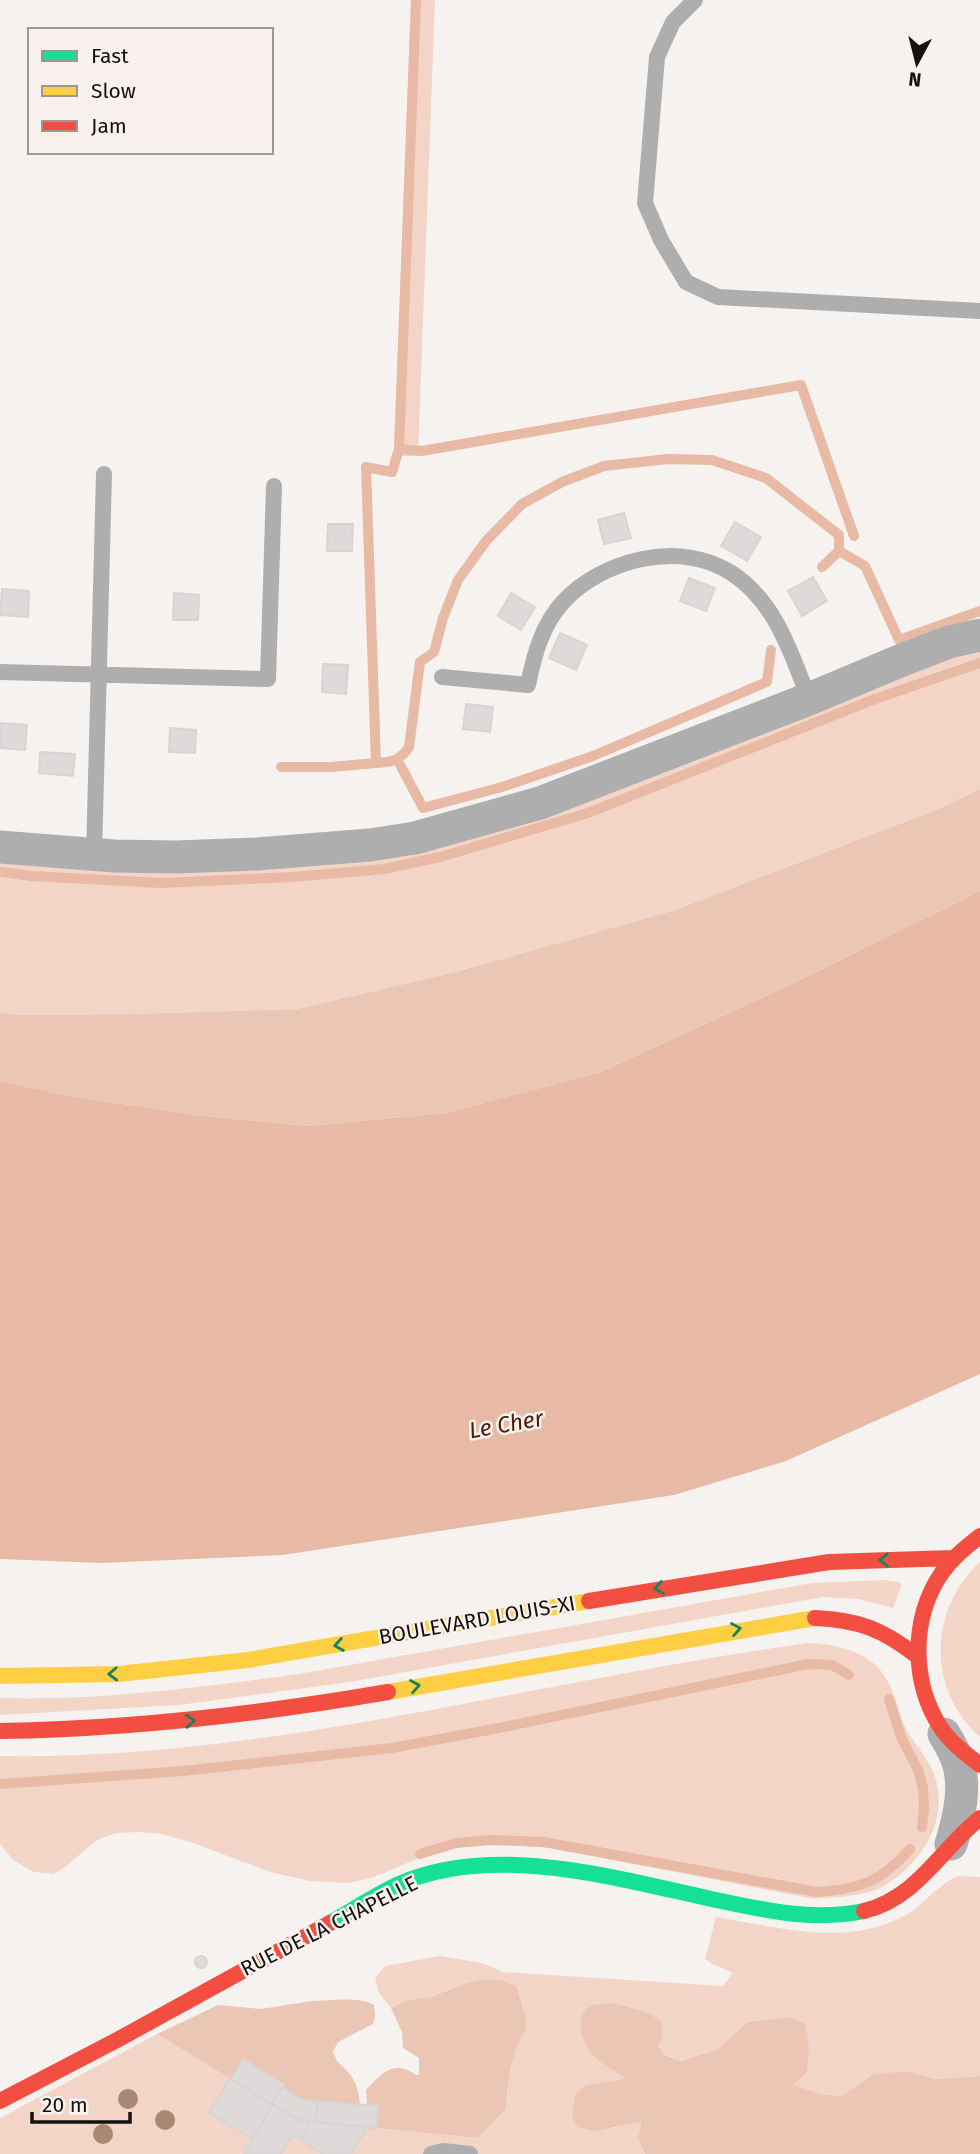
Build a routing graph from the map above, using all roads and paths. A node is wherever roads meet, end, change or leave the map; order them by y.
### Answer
1 (695, 0) edge
2 (980, 311) edge
3 (104, 474) dead end
4 (274, 486) dead end
5 (980, 635) edge
6 (0, 672) edge
7 (99, 674) junction
8 (442, 677) dead end
9 (809, 699) junction
10 (0, 847) edge
11 (94, 855) junction
12 (980, 1536) edge
13 (953, 1559) junction
14 (918, 1656) junction
15 (0, 1676) edge
16 (942, 1728) junction
17 (0, 1731) edge
18 (980, 1765) edge
19 (980, 1818) edge
20 (951, 1844) junction
21 (0, 2101) edge
22 (431, 2154) edge
23 (470, 2154) edge

1 - 2 lane
3 - 7 lane
4 - 7 lane
5 - 9 street
6 - 7 lane
7 - 11 lane
8 - 9 lane
9 - 11 street
10 - 11 street
12 - 13 main road
13 - 14 main road
13 -> 15 main road, BOULEVARD LOUIS-XI
14 - 16 main road
17 -> 14 main road
16 - 18 main road
16 - 20 street, RUE DE LA CHAPELLE
19 - 20 main road, RUE DE LA CHAPELLE
20 - 21 main road, RUE DE LA CHAPELLE
22 - 23 lane

